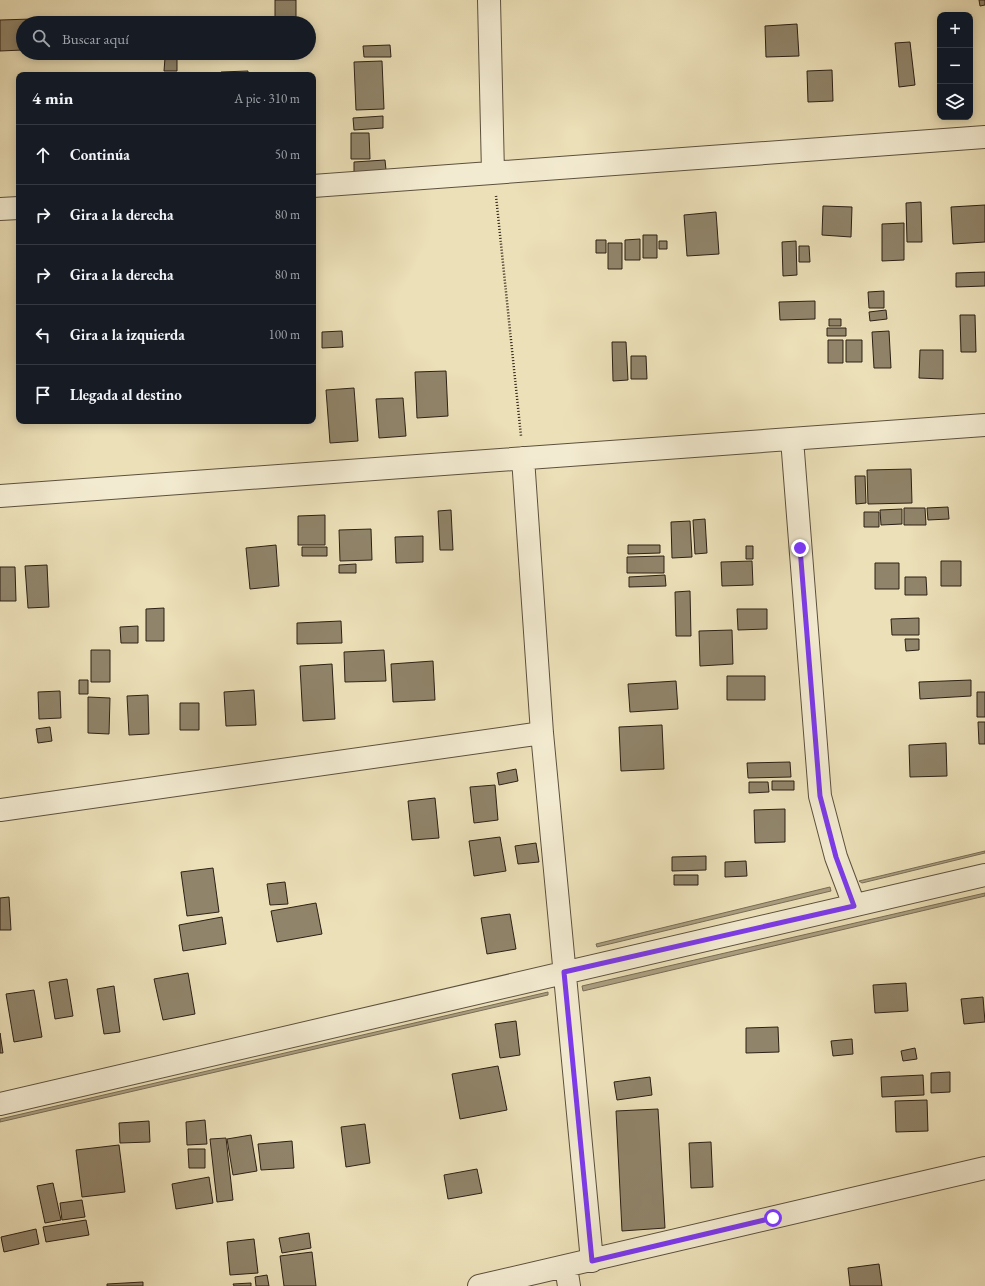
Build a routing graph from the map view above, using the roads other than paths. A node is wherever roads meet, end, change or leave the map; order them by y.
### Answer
1 (489, 0) edge
2 (985, 137) edge
3 (493, 173) junction
4 (316, 186) edge
5 (16, 208) edge
6 (0, 209) edge
7 (985, 425) edge
8 (792, 439) junction
9 (524, 458) junction
10 (0, 496) edge
11 (542, 733) junction
12 (0, 810) edge
13 (985, 875) edge
14 (854, 906) junction
15 (564, 972) junction
16 (0, 1104) edge
17 (985, 1168) edge
18 (592, 1261) junction
19 (567, 1276) edge
20 (479, 1286) edge

1 - 3 street
2 - 3 street
3 - 4 street
5 - 6 street
7 - 8 street
8 - 9 street
8 - 14 street
9 - 10 street
9 - 11 street
11 - 12 street
11 - 15 street
13 - 14 street
14 - 15 street
15 - 16 street
15 - 18 street
17 - 18 street
18 - 19 street
19 - 20 street

